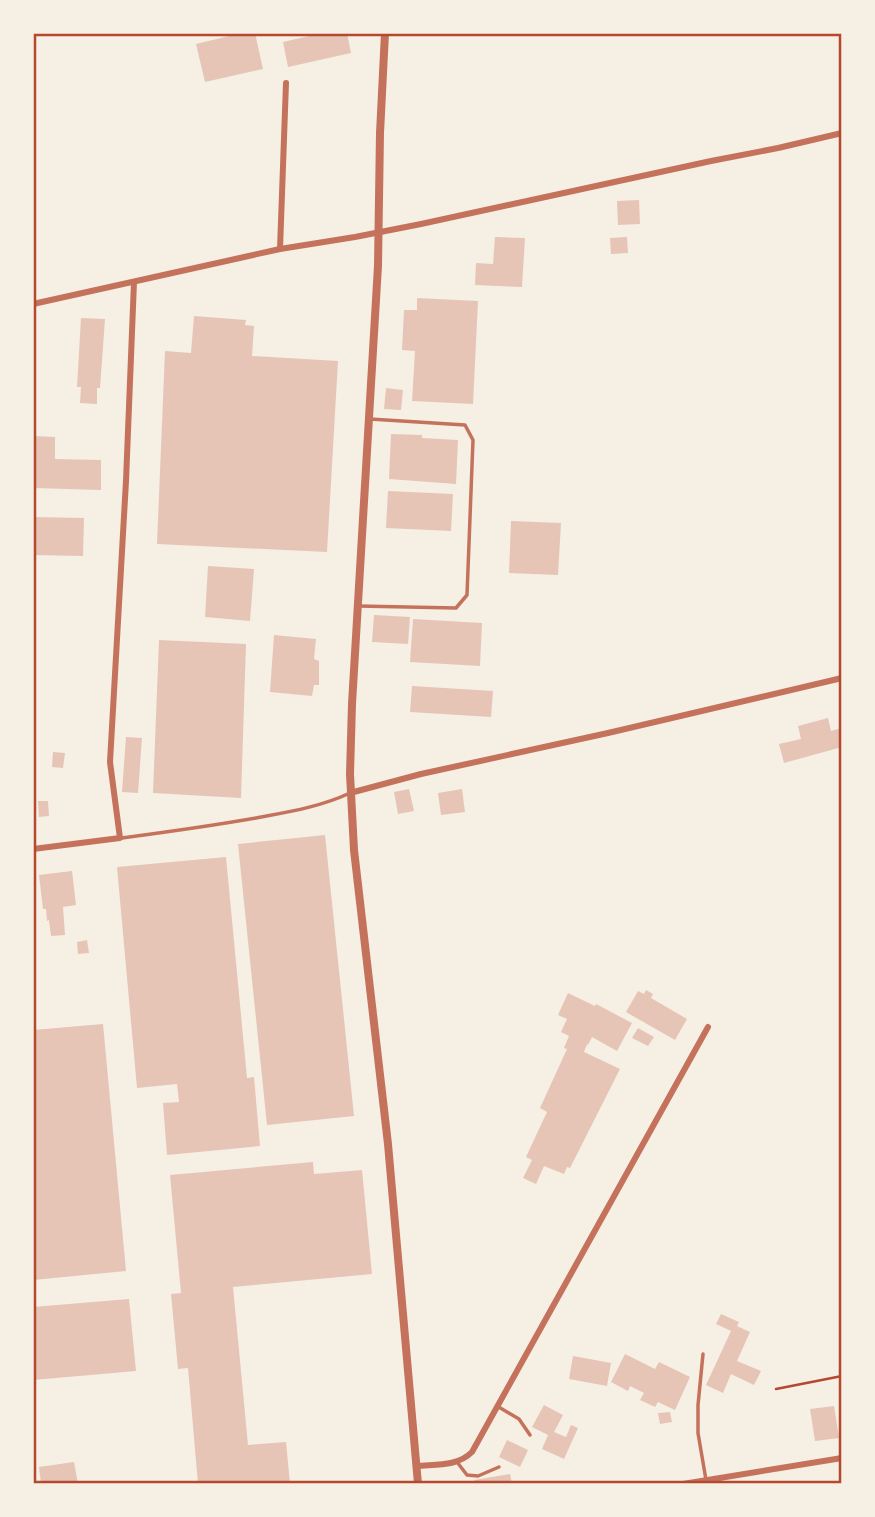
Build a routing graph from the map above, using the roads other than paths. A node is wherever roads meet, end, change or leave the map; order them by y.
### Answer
1 (385, 33) edge
2 (286, 83) dead end
3 (842, 133) edge
4 (379, 232) junction
5 (281, 249) junction
6 (134, 282) junction
7 (33, 304) edge
8 (369, 419) junction
9 (358, 606) junction
10 (842, 678) edge
11 (350, 793) junction
12 (120, 838) junction
13 (33, 849) edge
14 (708, 1027) dead end
15 (703, 1354) dead end
16 (497, 1406) junction
17 (530, 1435) dead end
18 (842, 1458) edge
19 (457, 1462) junction
20 (416, 1466) junction
21 (499, 1467) dead end
22 (706, 1480) junction
23 (418, 1484) edge
24 (683, 1484) edge

1 - 4 street
2 - 5 street
3 - 4 street
4 - 5 street
4 - 8 street
5 - 6 street
6 - 7 street
6 - 12 street
8 - 9 street
8 - 9 lane
9 - 11 street
10 - 11 street
11 - 12 lane
11 - 20 street
12 - 13 street
14 - 16 street
15 - 22 lane
16 - 17 lane
16 - 19 street
18 - 22 street
19 - 20 street
19 - 21 lane
20 - 23 street
22 - 24 street

